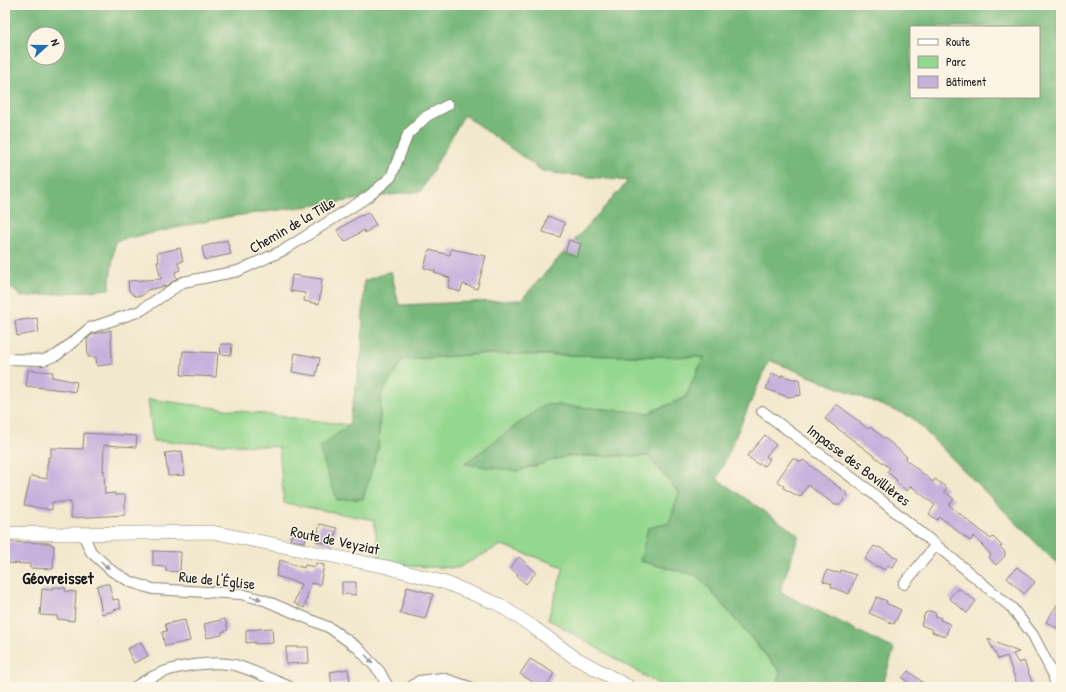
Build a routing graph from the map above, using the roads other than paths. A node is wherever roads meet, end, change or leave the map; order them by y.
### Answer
1 (448, 105) dead end
2 (5, 359) edge
3 (762, 411) dead end
4 (5, 533) edge
5 (84, 534) junction
6 (936, 545) junction
7 (904, 584) dead end
8 (135, 687) edge
9 (290, 687) edge
10 (388, 687) edge
11 (411, 687) edge
12 (470, 687) edge
13 (629, 687) edge
14 (1056, 687) edge

1 - 2 street, Chemin de la Tille
3 - 6 street, Impasse des Bovillières
4 - 5 street, Route de Veyziat
5 -> 10 street, Rue de l'Église
5 - 13 street, Route de Veyziat
6 - 7 street
6 - 14 street, Impasse des Bovillières
8 - 9 street
11 - 12 street

